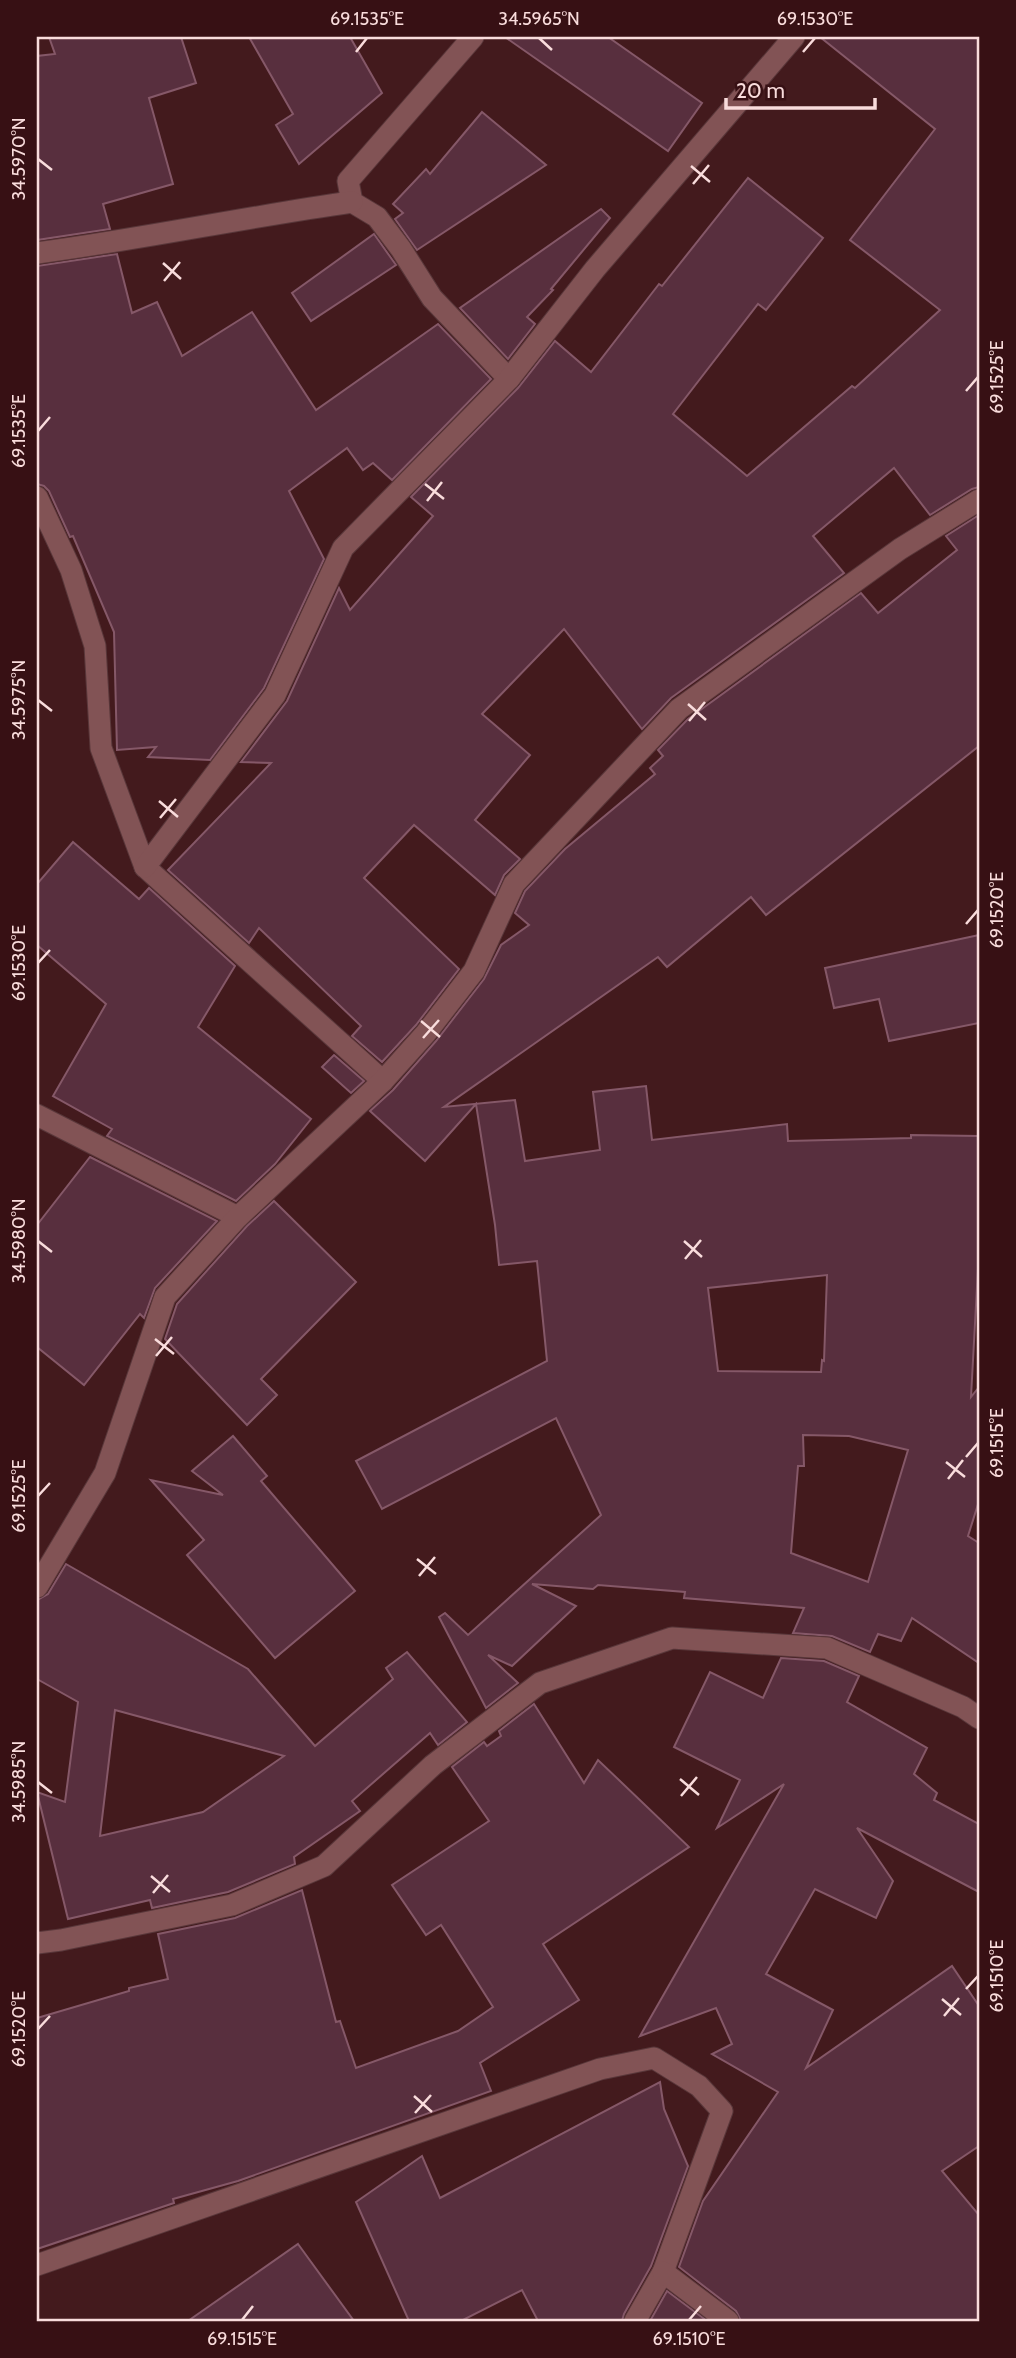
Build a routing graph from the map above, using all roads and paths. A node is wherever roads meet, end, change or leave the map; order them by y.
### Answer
1 (473, 37) edge
2 (794, 37) edge
3 (352, 202) junction
4 (37, 253) edge
5 (509, 379) junction
6 (37, 497) edge
7 (979, 500) edge
8 (145, 867) junction
9 (383, 1081) junction
10 (37, 1115) edge
11 (238, 1217) junction
12 (37, 1587) edge
13 (979, 1718) edge
14 (37, 1942) edge
15 (37, 2265) edge
16 (663, 2272) junction
17 (635, 2321) edge
18 (728, 2321) edge

1 - 3 street
2 - 5 street
3 - 4 street
3 - 5 street
5 - 8 street
6 - 8 street
7 - 9 street
8 - 9 street
9 - 11 street
10 - 11 street
11 - 12 street
13 - 14 street
15 - 16 street
16 - 17 street
16 - 18 street

